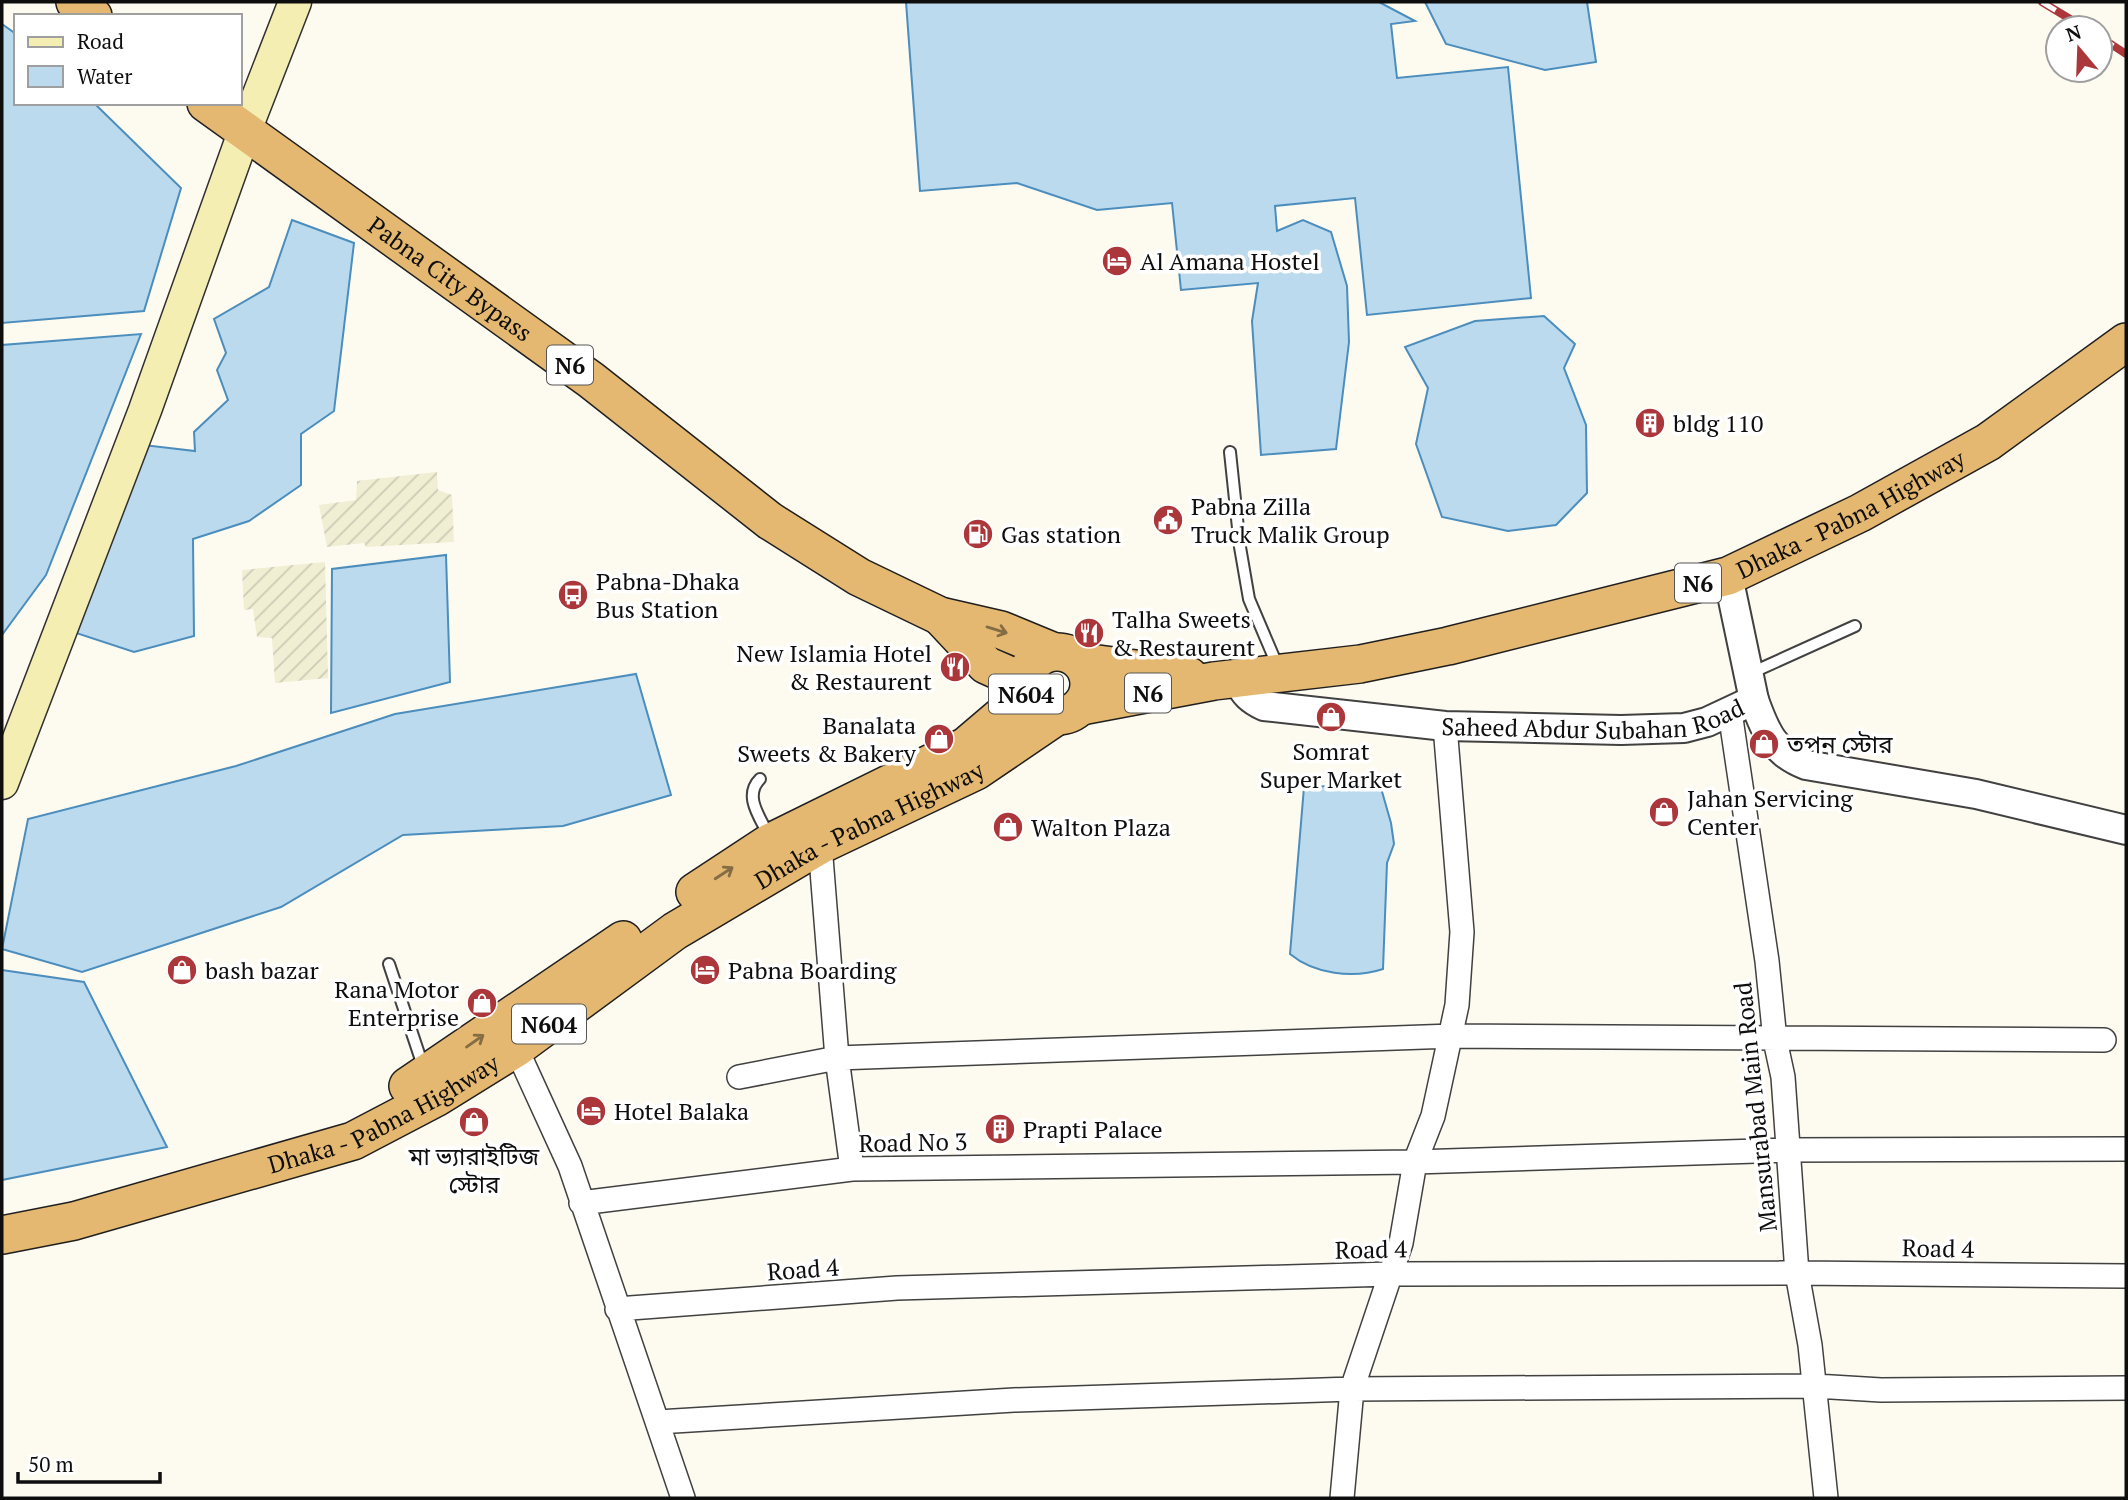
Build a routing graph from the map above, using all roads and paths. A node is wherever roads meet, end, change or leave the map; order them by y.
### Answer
1 (75, 2) edge
2 (295, 2) edge
3 (90, 14) edge
4 (209, 105) edge
5 (244, 133) junction
6 (2126, 342) edge
7 (1230, 452) dead end
8 (1728, 576) junction
9 (940, 616) junction
10 (1855, 626) dead end
11 (1068, 657) junction
12 (1281, 673) junction
13 (1226, 680) junction
14 (1026, 689) junction
15 (1744, 695) junction
16 (1068, 712) junction
17 (1445, 726) junction
18 (971, 758) junction
19 (760, 779) dead end
20 (2, 783) edge
21 (2126, 830) edge
22 (771, 842) junction
23 (820, 845) junction
24 (615, 960) junction
25 (389, 964) dead end
26 (1452, 1036) junction
27 (1774, 1040) junction
28 (2104, 1040) dead end
29 (516, 1048) junction
30 (837, 1058) junction
31 (739, 1077) dead end
32 (432, 1086) junction
33 (351, 1130) junction
34 (2126, 1149) edge
35 (1787, 1150) junction
36 (1415, 1162) junction
37 (852, 1169) junction
38 (581, 1203) junction
39 (2, 1216) edge
40 (2, 1235) edge
41 (1797, 1273) junction
42 (1390, 1274) junction
43 (2126, 1276) edge
44 (617, 1309) junction
45 (1815, 1386) junction
46 (2126, 1388) edge
47 (1352, 1389) junction
48 (658, 1422) junction
49 (683, 1498) edge
50 (1342, 1498) edge
51 (1826, 1498) edge

1 - 3 highway
2 - 5 main road
4 - 5 highway, Pabna City Bypass / N6
5 - 9 highway, Pabna City Bypass / N6
5 - 20 main road
6 - 8 highway, Dhaka - Pabna Highway / N6
7 - 12 lane
8 - 12 highway, Dhaka - Pabna Highway / N6
8 - 15 street
9 -> 11 highway, Pabna City Bypass / N604
9 - 14 highway, Pabna City Bypass / N604
10 - 15 lane
11 - 13 highway, Dhaka - Pabna Highway / N604
11 - 14 highway, N604
11 - 16 highway, N604
12 - 13 highway, Dhaka - Pabna Highway / N6
13 - 16 highway, Dhaka - Pabna Highway / N6
13 - 17 street, Saheed Abdur Subahan Road
14 - 16 highway, N604
14 - 18 highway, Dhaka - Pabna Highway / N604
15 - 17 street, Saheed Abdur Subahan Road
15 - 21 street, Saheed Abdur Subahan Road
15 - 27 street, Mansurabad Main Road
16 - 18 highway, Dhaka - Pabna Highway / N604
17 - 26 street
18 - 22 highway, Dhaka - Pabna Highway / N604
18 - 23 highway, Dhaka - Pabna Highway / N604
19 - 22 lane
24 -> 22 highway, Dhaka - Pabna Highway / N604
23 - 24 highway, Dhaka - Pabna Highway / N604
23 - 30 street
24 - 29 highway, Dhaka - Pabna Highway / N604
32 -> 24 highway, Dhaka - Pabna Highway / N604
25 - 32 lane
26 - 27 street
26 - 30 street
26 - 36 street
27 - 28 street
27 - 35 street, Mansurabad Main Road
29 - 32 highway, Dhaka - Pabna Highway / N604
29 - 38 street
30 - 31 street
30 - 37 street
32 - 33 highway, Dhaka - Pabna Highway / N604
33 - 39 highway, Dhaka - Pabna Highway / N604
33 - 40 highway, Dhaka - Pabna Highway / N604
34 - 35 street, Road No 3
35 - 36 street, Road No 3
35 - 41 street, Mansurabad Main Road
36 - 37 street, Road No 3
36 - 42 street
37 - 38 street, Road No 3
38 - 44 street
41 - 42 street, Road 4
41 - 43 street, Road 4
41 - 45 street, Mansurabad Main Road
42 - 44 street, Road 4
42 - 47 street
44 - 48 street
45 - 46 street
45 - 47 street
45 - 51 street, Mansurabad Main Road
47 - 48 street
47 - 50 street
48 - 49 street

